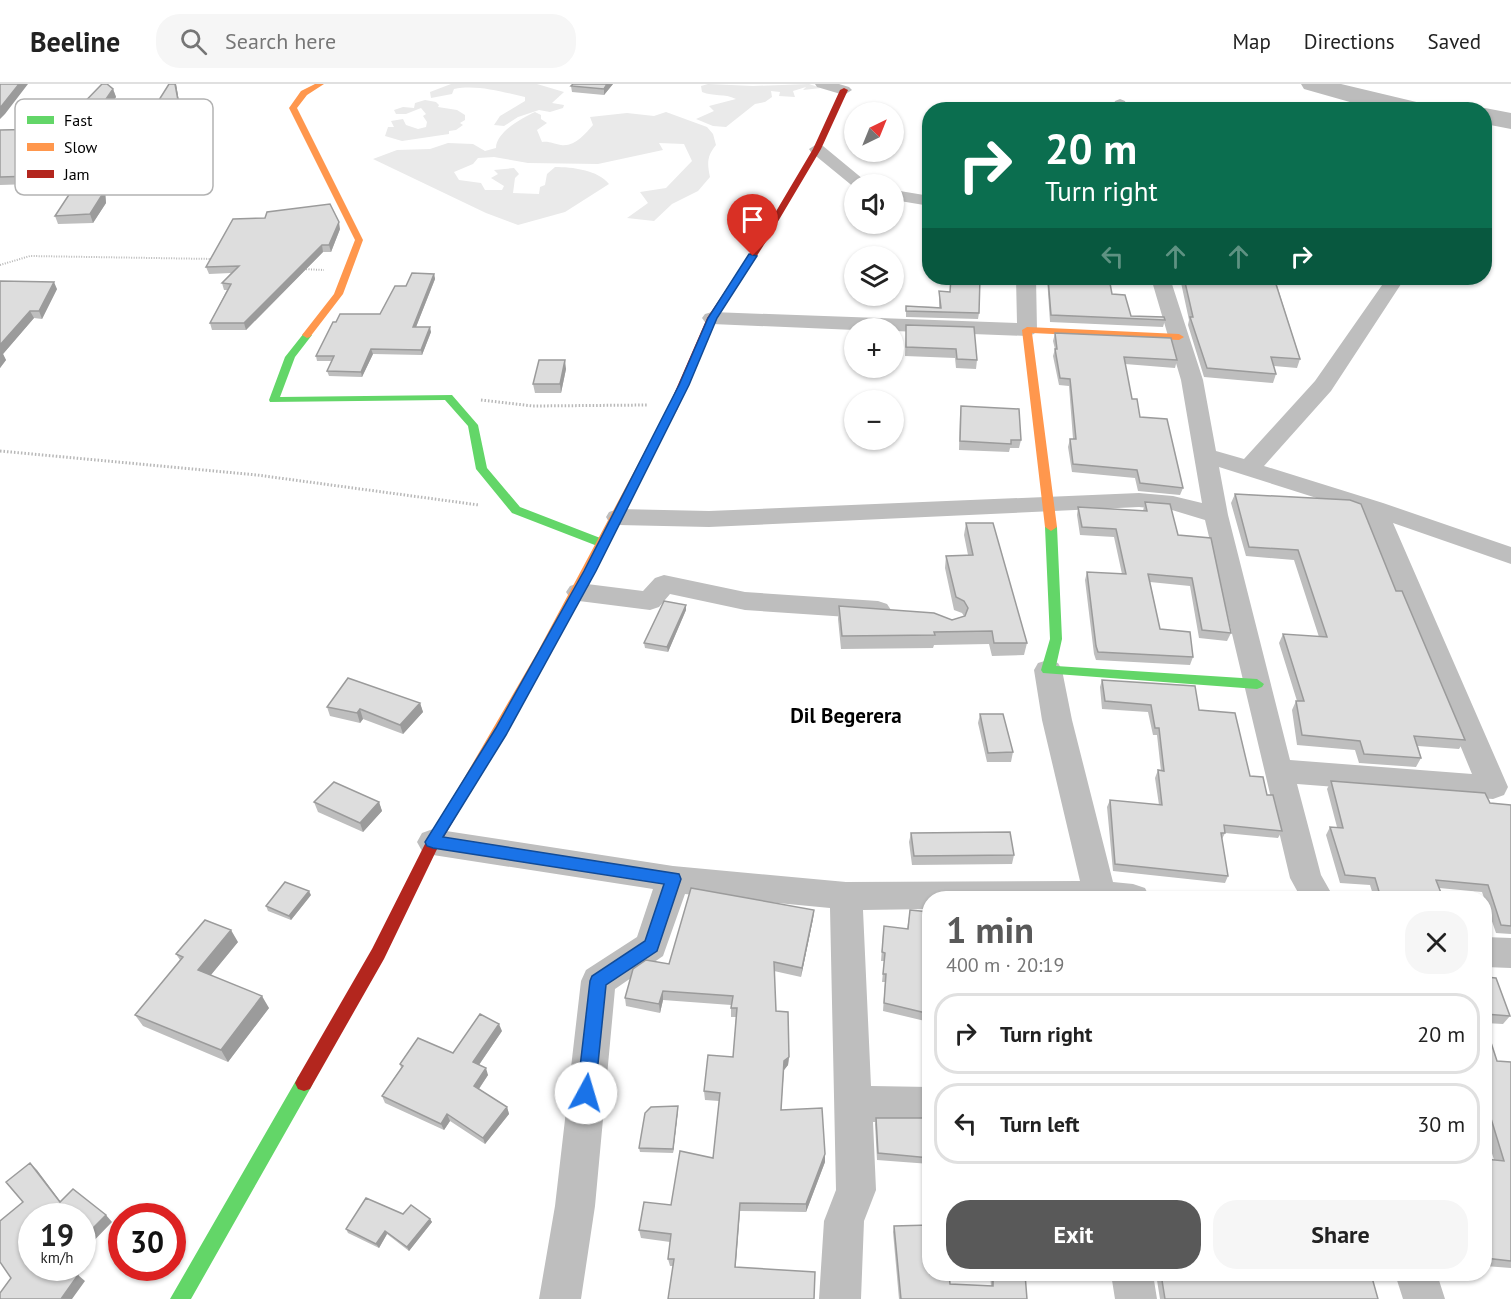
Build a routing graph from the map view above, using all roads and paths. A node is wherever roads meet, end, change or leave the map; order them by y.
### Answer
1 (320, 84) edge
2 (822, 84) edge
3 (844, 90) joint
4 (817, 149) junction
5 (848, 174) edge
6 (904, 197) edge
7 (922, 200) edge
8 (219, 260) edge
9 (0, 265) edge
10 (292, 267) edge
11 (348, 269) junction
12 (1026, 285) edge
13 (1162, 285) edge
14 (1391, 285) edge
15 (712, 318) junction
16 (1027, 330) junction
17 (1179, 337) junction
18 (448, 397) junction
19 (674, 404) junction
20 (0, 451) edge
21 (1206, 455) junction
22 (1249, 468) junction
23 (1050, 505) junction
24 (1374, 508) junction
25 (516, 510) junction
26 (1216, 515) junction
27 (618, 517) junction
28 (604, 544) junction
29 (1511, 556) edge
30 (579, 592) junction
31 (902, 612) edge
32 (1048, 670) junction
33 (1257, 684) junction
34 (1279, 771) junction
35 (1502, 787) edge
36 (433, 842) junction
37 (673, 879) junction
38 (1099, 891) edge
39 (1314, 891) edge
40 (846, 896) junction
41 (922, 896) edge
42 (1492, 952) edge
43 (1511, 953) edge
44 (852, 1104) junction
45 (922, 1105) edge
46 (1133, 1281) edge
47 (1418, 1281) edge
48 (180, 1299) edge
49 (560, 1299) edge
50 (840, 1299) edge
51 (1136, 1299) edge
52 (1424, 1299) edge

1 - 11 street
2 - 3 street
3 - 4 street
4 - 5 street
4 - 15 street
6 - 7 street
8 - 9 path
10 - 11 path
11 - 18 street
12 - 16 street
13 - 17 street
14 - 22 street
15 - 16 street
15 - 19 street
16 - 17 street
16 - 23 street
17 - 21 street
18 - 19 path
18 - 25 street
19 - 27 street
20 - 25 path
21 - 22 street
21 - 26 street
22 - 24 street
23 - 26 street
23 - 27 street
23 - 32 street
24 - 29 street
24 - 35 street
25 - 28 street
26 - 33 street
27 - 28 street
28 - 30 street
30 - 31 street
30 - 36 street
32 - 33 street
32 - 38 street
33 - 34 street
34 - 35 street
34 - 39 street
36 - 37 street
36 - 48 street
37 - 40 street
37 - 49 street
40 - 41 street
40 - 44 street
42 - 43 street
44 - 45 street
44 - 50 street
46 - 51 street
47 - 52 street

